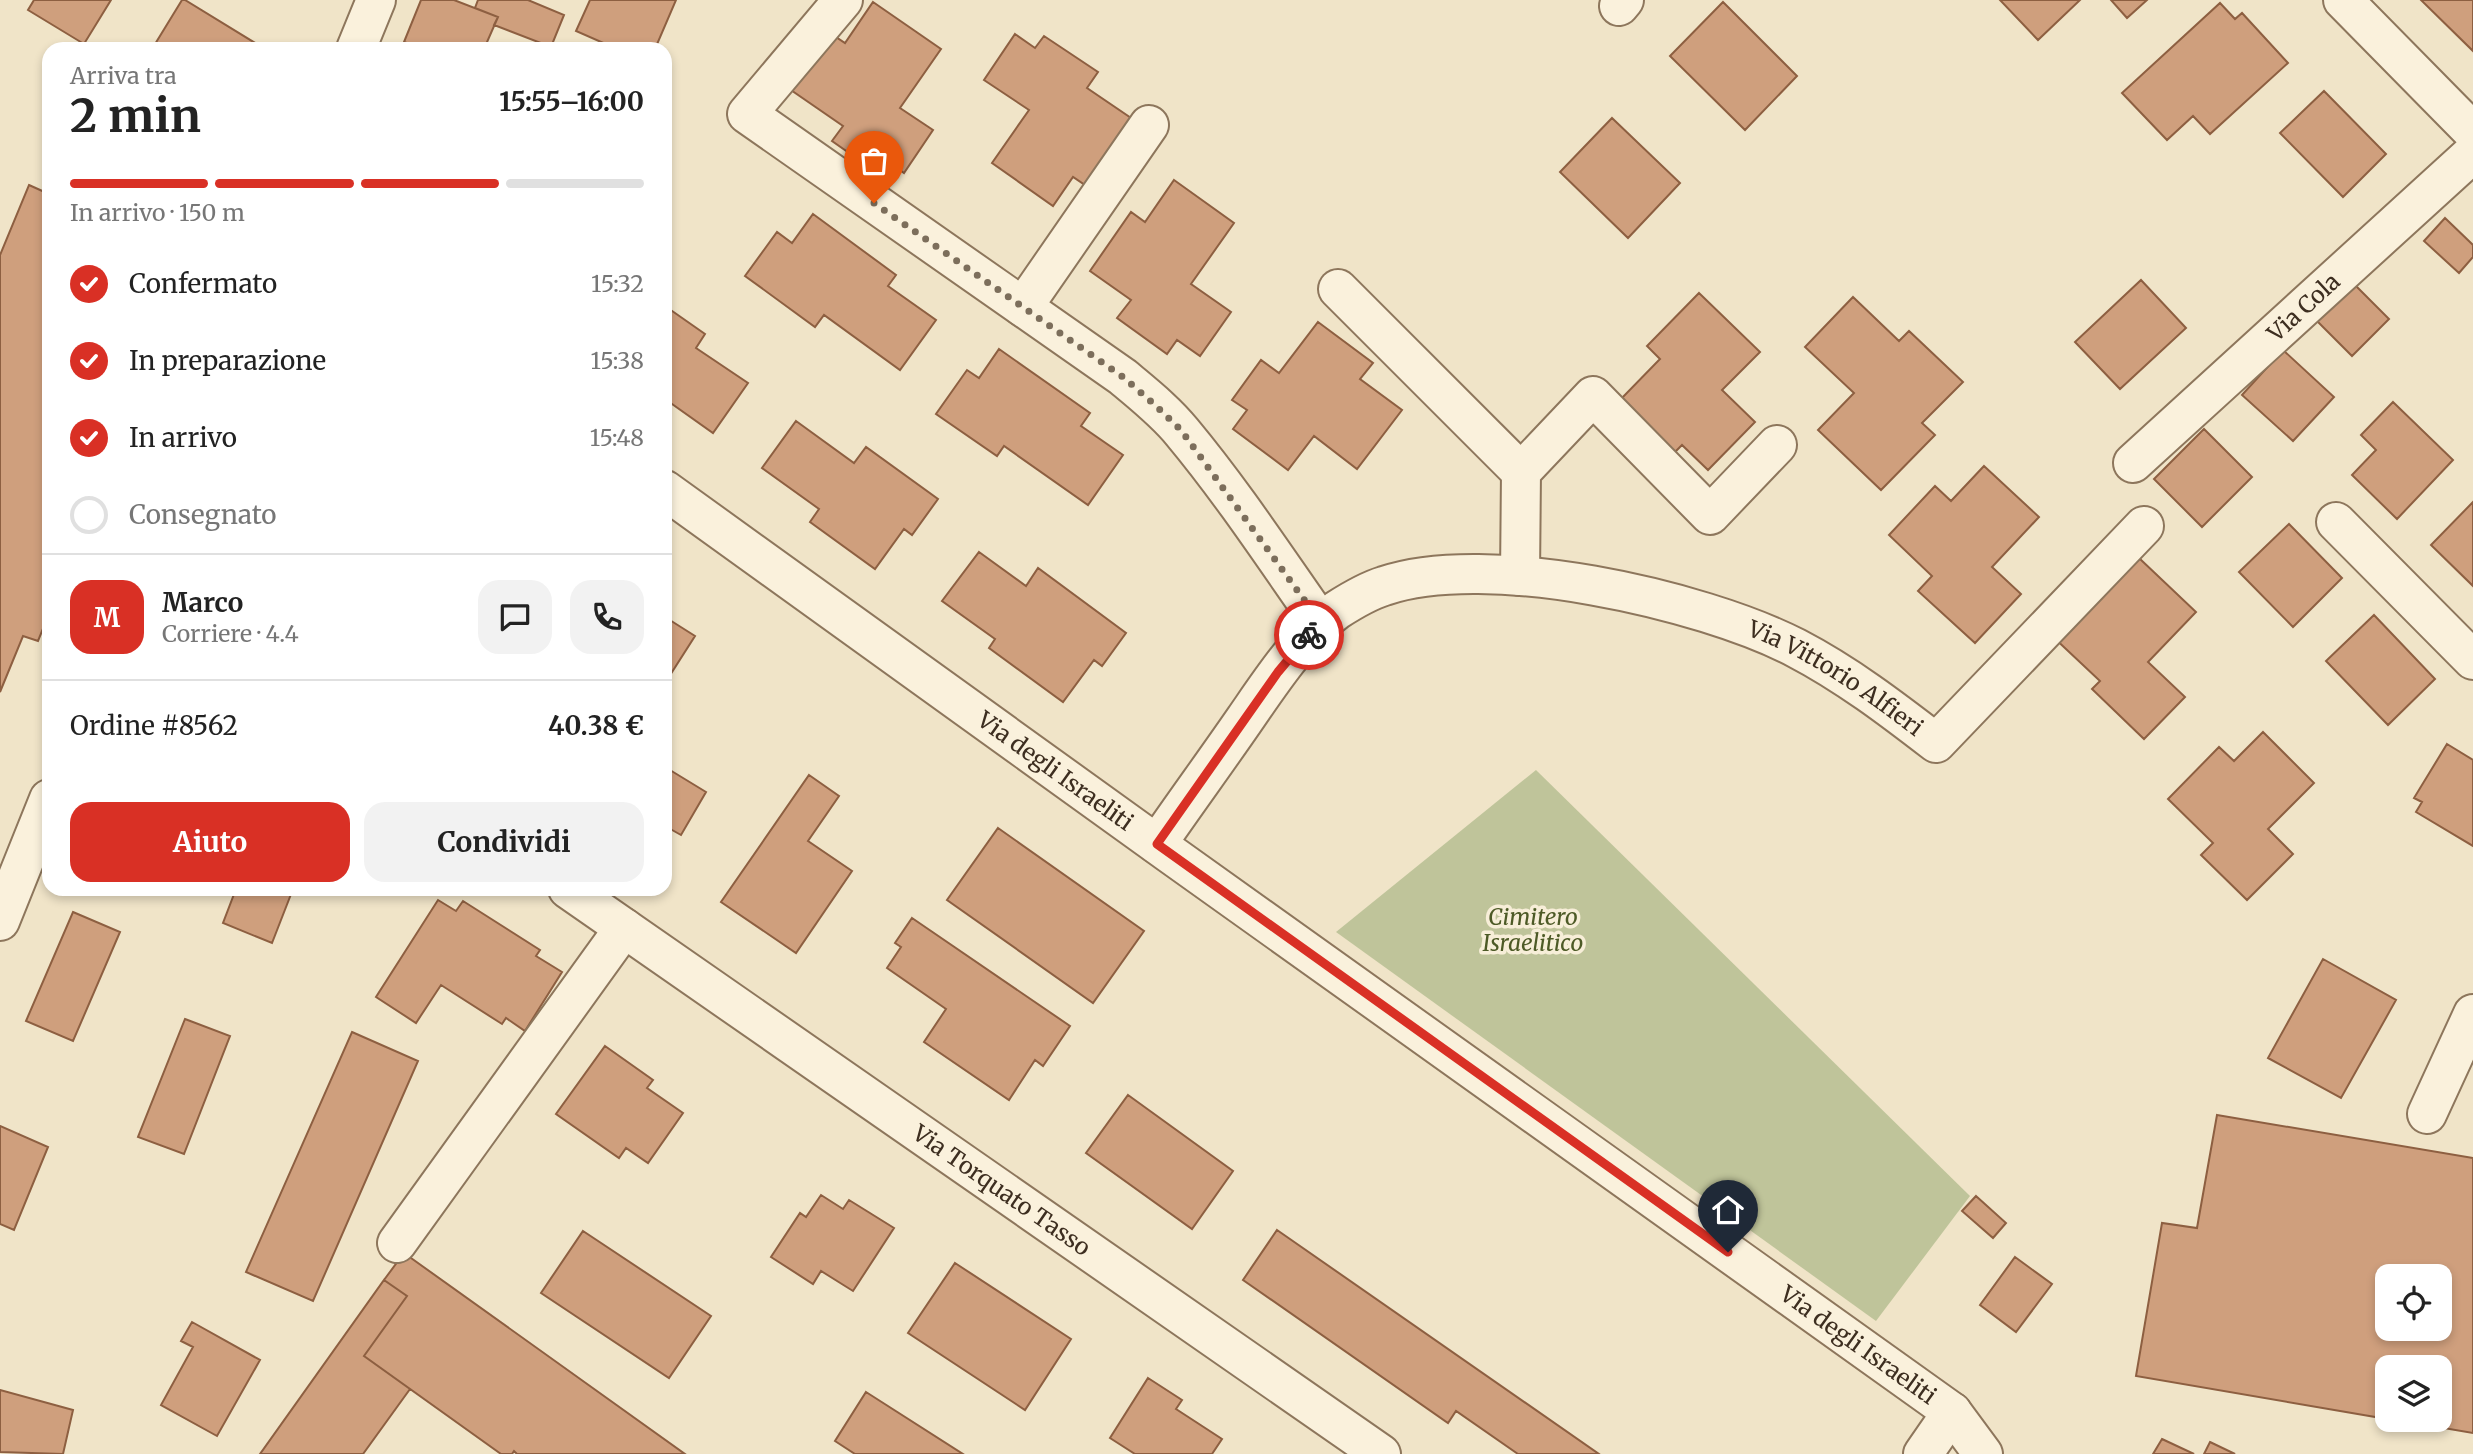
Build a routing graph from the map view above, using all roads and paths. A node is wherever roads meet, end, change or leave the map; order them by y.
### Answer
1 (376, 0) edge
2 (843, 0) edge
3 (2343, 0) edge
4 (359, 42) edge
5 (1149, 125) dead end
6 (2473, 132) edge
7 (2473, 153) edge
8 (1338, 289) dead end
9 (1023, 307) junction
10 (1777, 445) dead end
11 (2133, 463) dead end
12 (1521, 472) junction
13 (672, 495) edge
14 (2336, 522) dead end
15 (2144, 526) dead end
16 (1520, 576) junction
17 (1321, 623) junction
18 (2473, 660) edge
19 (42, 816) edge
20 (1157, 844) junction
21 (578, 896) edge
22 (0, 921) edge
23 (624, 928) junction
24 (2473, 1014) edge
25 (2427, 1114) dead end
26 (397, 1242) dead end
27 (1952, 1412) junction
28 (1381, 1454) edge
29 (1923, 1454) edge
30 (1983, 1454) edge

1 - 4 street
2 - 9 street
3 - 6 street
5 - 9 street
7 - 11 street, Via Cola
8 - 12 street
9 - 17 street
10 - 12 street
12 - 16 street
13 - 20 street, Via degli Israeliti
14 - 18 street
15 - 16 street, Via Vittorio Alfieri
16 - 17 street, Via Vittorio Alfieri
17 - 20 street, Via Vittorio Alfieri
19 - 22 street
20 - 27 street, Via degli Israeliti
21 - 23 street, Via Torquato Tasso
23 - 26 street
23 - 28 street, Via Torquato Tasso
24 - 25 street
27 - 29 street, Via degli Israeliti
27 - 30 street

